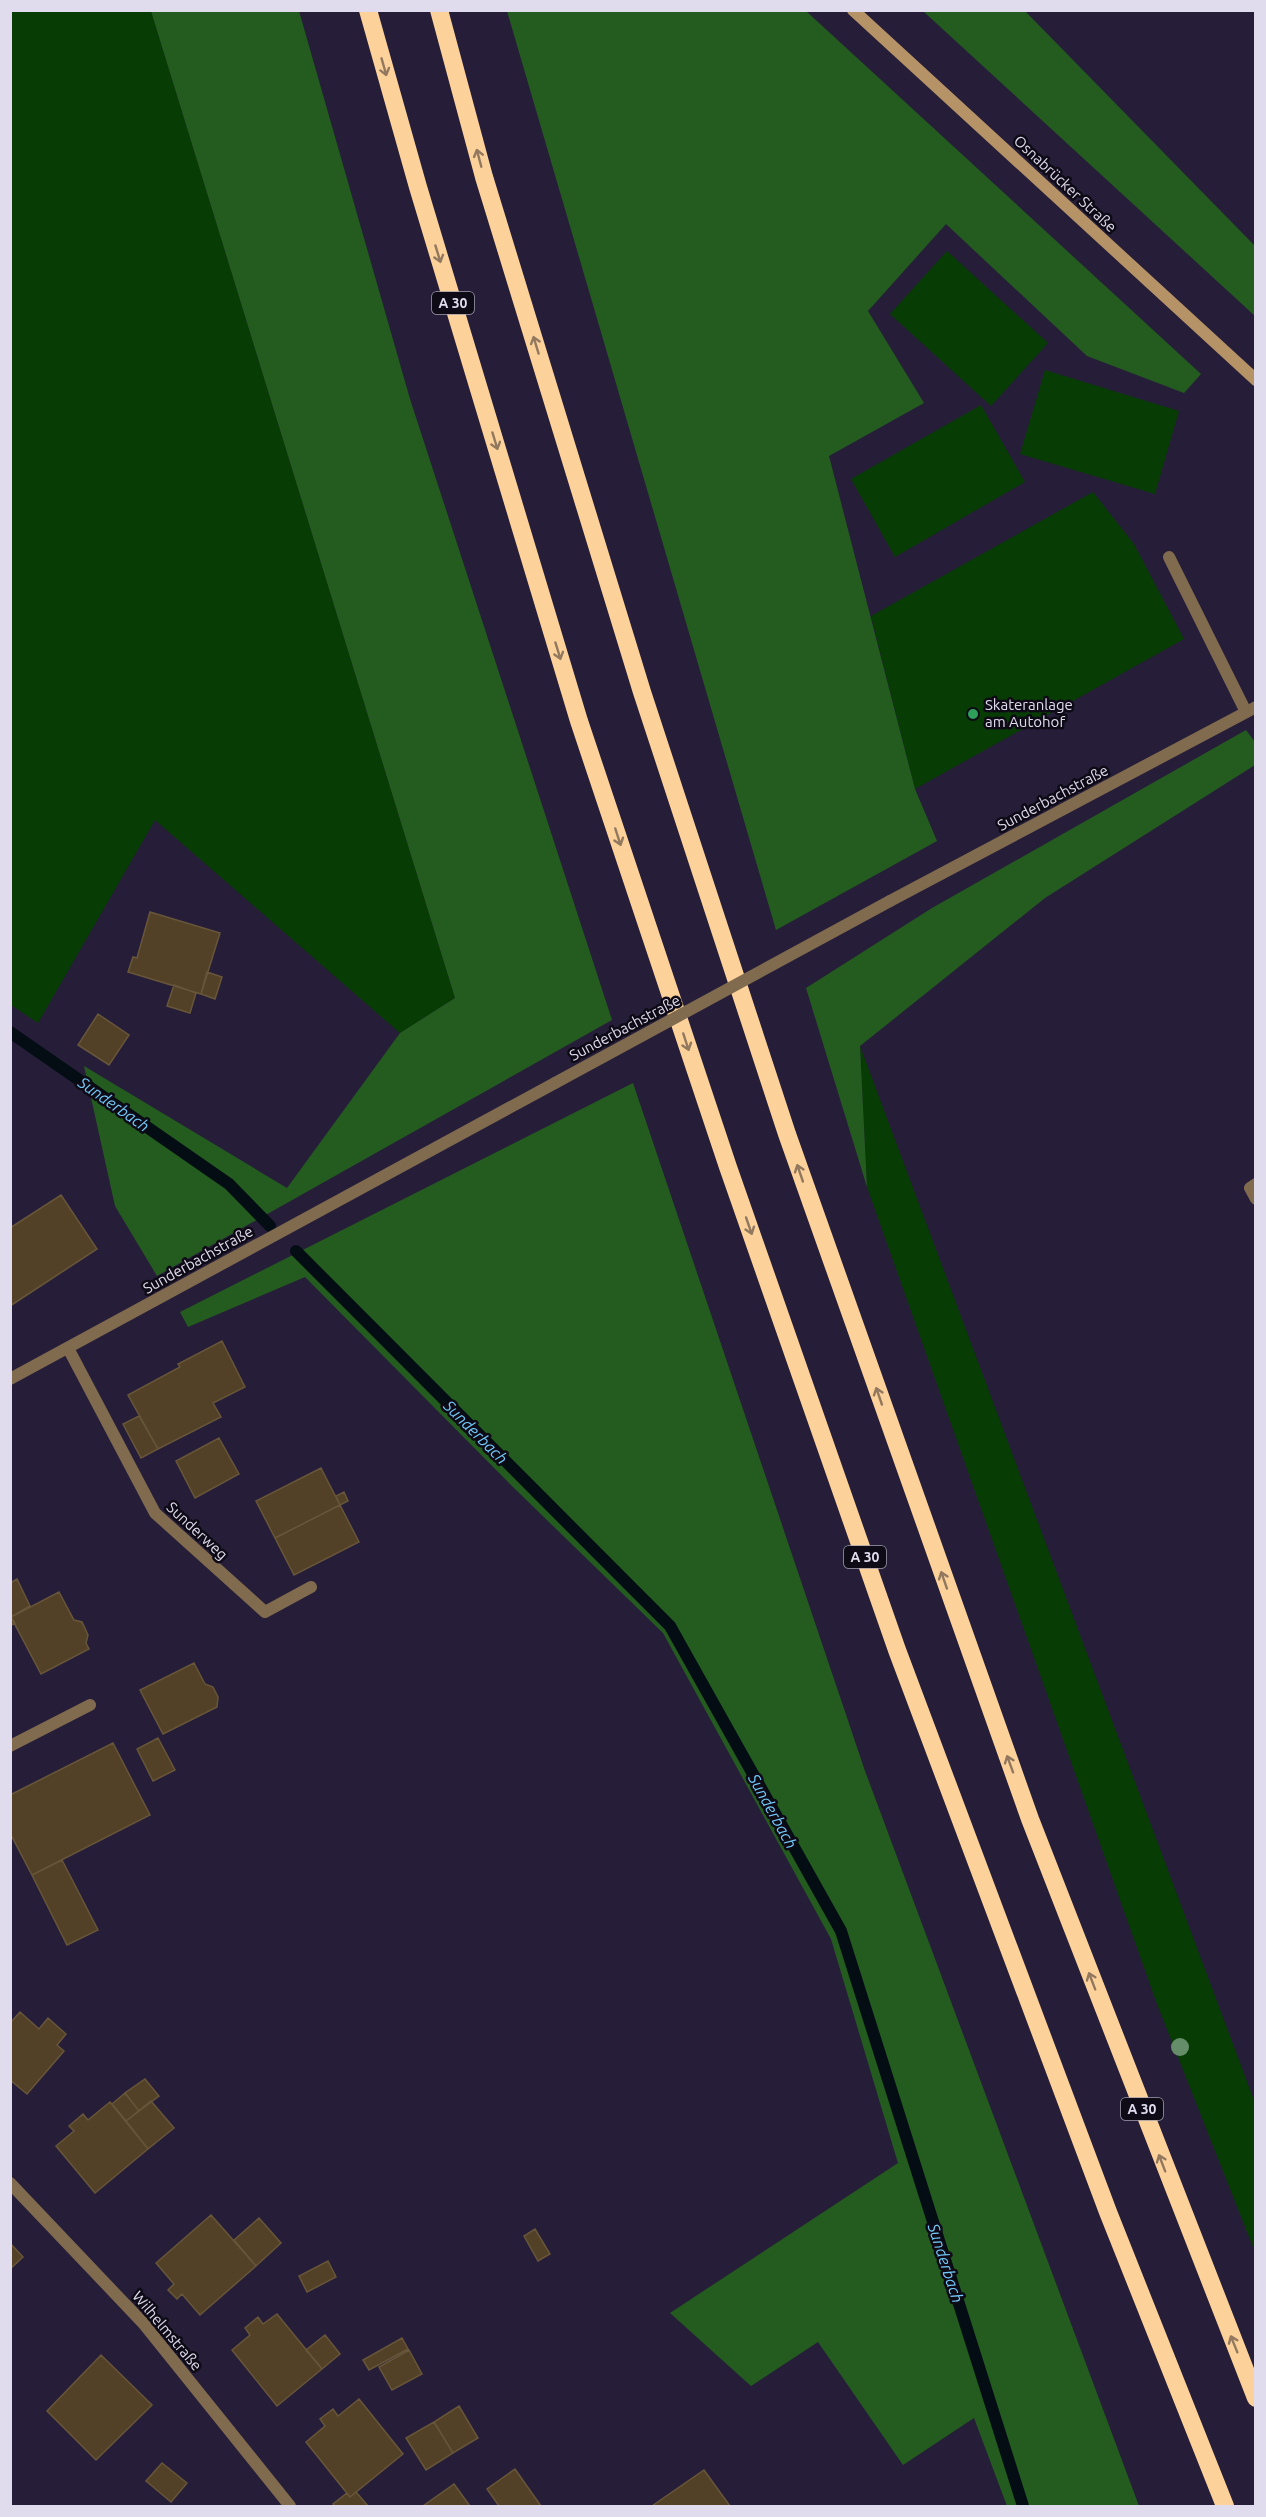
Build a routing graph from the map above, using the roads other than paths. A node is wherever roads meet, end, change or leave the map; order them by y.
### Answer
1 (368, 10) edge
2 (439, 10) edge
3 (853, 10) edge
4 (1256, 380) edge
5 (1169, 557) dead end
6 (1251, 709) edge
7 (1256, 1184) edge
8 (1256, 1199) edge
9 (68, 1348) junction
10 (10, 1379) edge
11 (311, 1587) dead end
12 (90, 1705) dead end
13 (10, 1746) edge
14 (10, 2183) edge
15 (1256, 2398) edge
16 (290, 2506) edge
17 (1225, 2506) edge

1 -> 17 highway, A 30
15 -> 2 highway, A 30
3 - 4 main road, Osnabrücker Straße
5 - 6 street
6 - 9 street, Sunderbachstraße, bridge
7 - 8 street
9 - 10 street, Sunderbachstraße
9 - 11 street, Sunderweg
12 - 13 street
14 - 16 street, Wilhelmstraße

